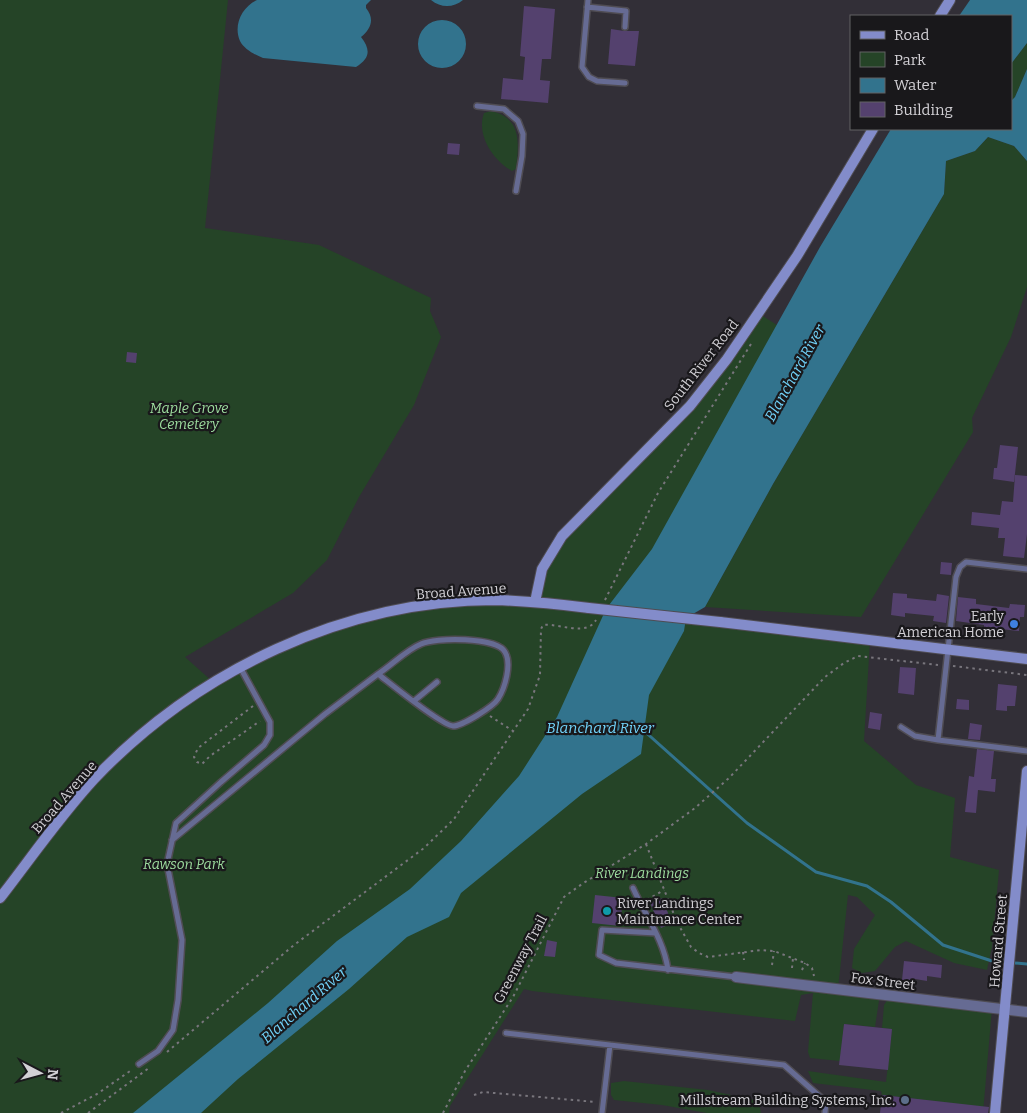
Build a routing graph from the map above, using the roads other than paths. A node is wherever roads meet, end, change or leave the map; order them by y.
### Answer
1 (588, 0) edge
2 (950, 0) edge
3 (587, 7) junction
4 (941, 15) edge
5 (625, 27) dead end
6 (625, 84) dead end
7 (477, 106) dead end
8 (872, 130) edge
9 (516, 191) dead end
10 (1027, 569) edge
11 (535, 602) junction
12 (948, 650) junction
13 (1027, 660) edge
14 (240, 667) junction
15 (378, 674) junction
16 (437, 682) dead end
17 (414, 701) junction
18 (901, 727) dead end
19 (938, 740) junction
20 (1027, 751) edge
21 (1027, 771) edge
22 (172, 840) junction
23 (633, 888) dead end
24 (0, 898) edge
25 (656, 933) junction
26 (668, 970) junction
27 (736, 977) joint
28 (1005, 1009) junction
29 (1027, 1012) edge
30 (506, 1033) dead end
31 (610, 1045) junction
32 (139, 1064) road end
33 (602, 1113) edge
34 (825, 1113) edge
35 (995, 1113) edge

1 - 3 lane
2 - 4 main road
3 - 5 lane
3 - 6 lane
7 - 9 lane
8 - 11 main road, South River Road
10 - 12 lane
11 - 12 main road, Broad Avenue, bridge
11 - 14 main road, Broad Avenue
12 - 13 main road, Broad Avenue
12 - 19 lane
14 - 22 lane
14 - 24 main road, Broad Avenue
15 - 17 lane
15 - 17 lane
15 - 22 lane
16 - 17 lane
18 - 19 lane
19 - 20 lane
21 - 28 main road, Howard Street
22 - 32 lane
23 - 25 lane
25 - 26 lane
25 - 26 lane
26 - 27 lane
27 - 28 street, Fox Street
28 - 29 street, Fox Street
28 - 35 main road, Howard Street
30 - 31 lane
31 - 33 lane
31 - 34 lane

